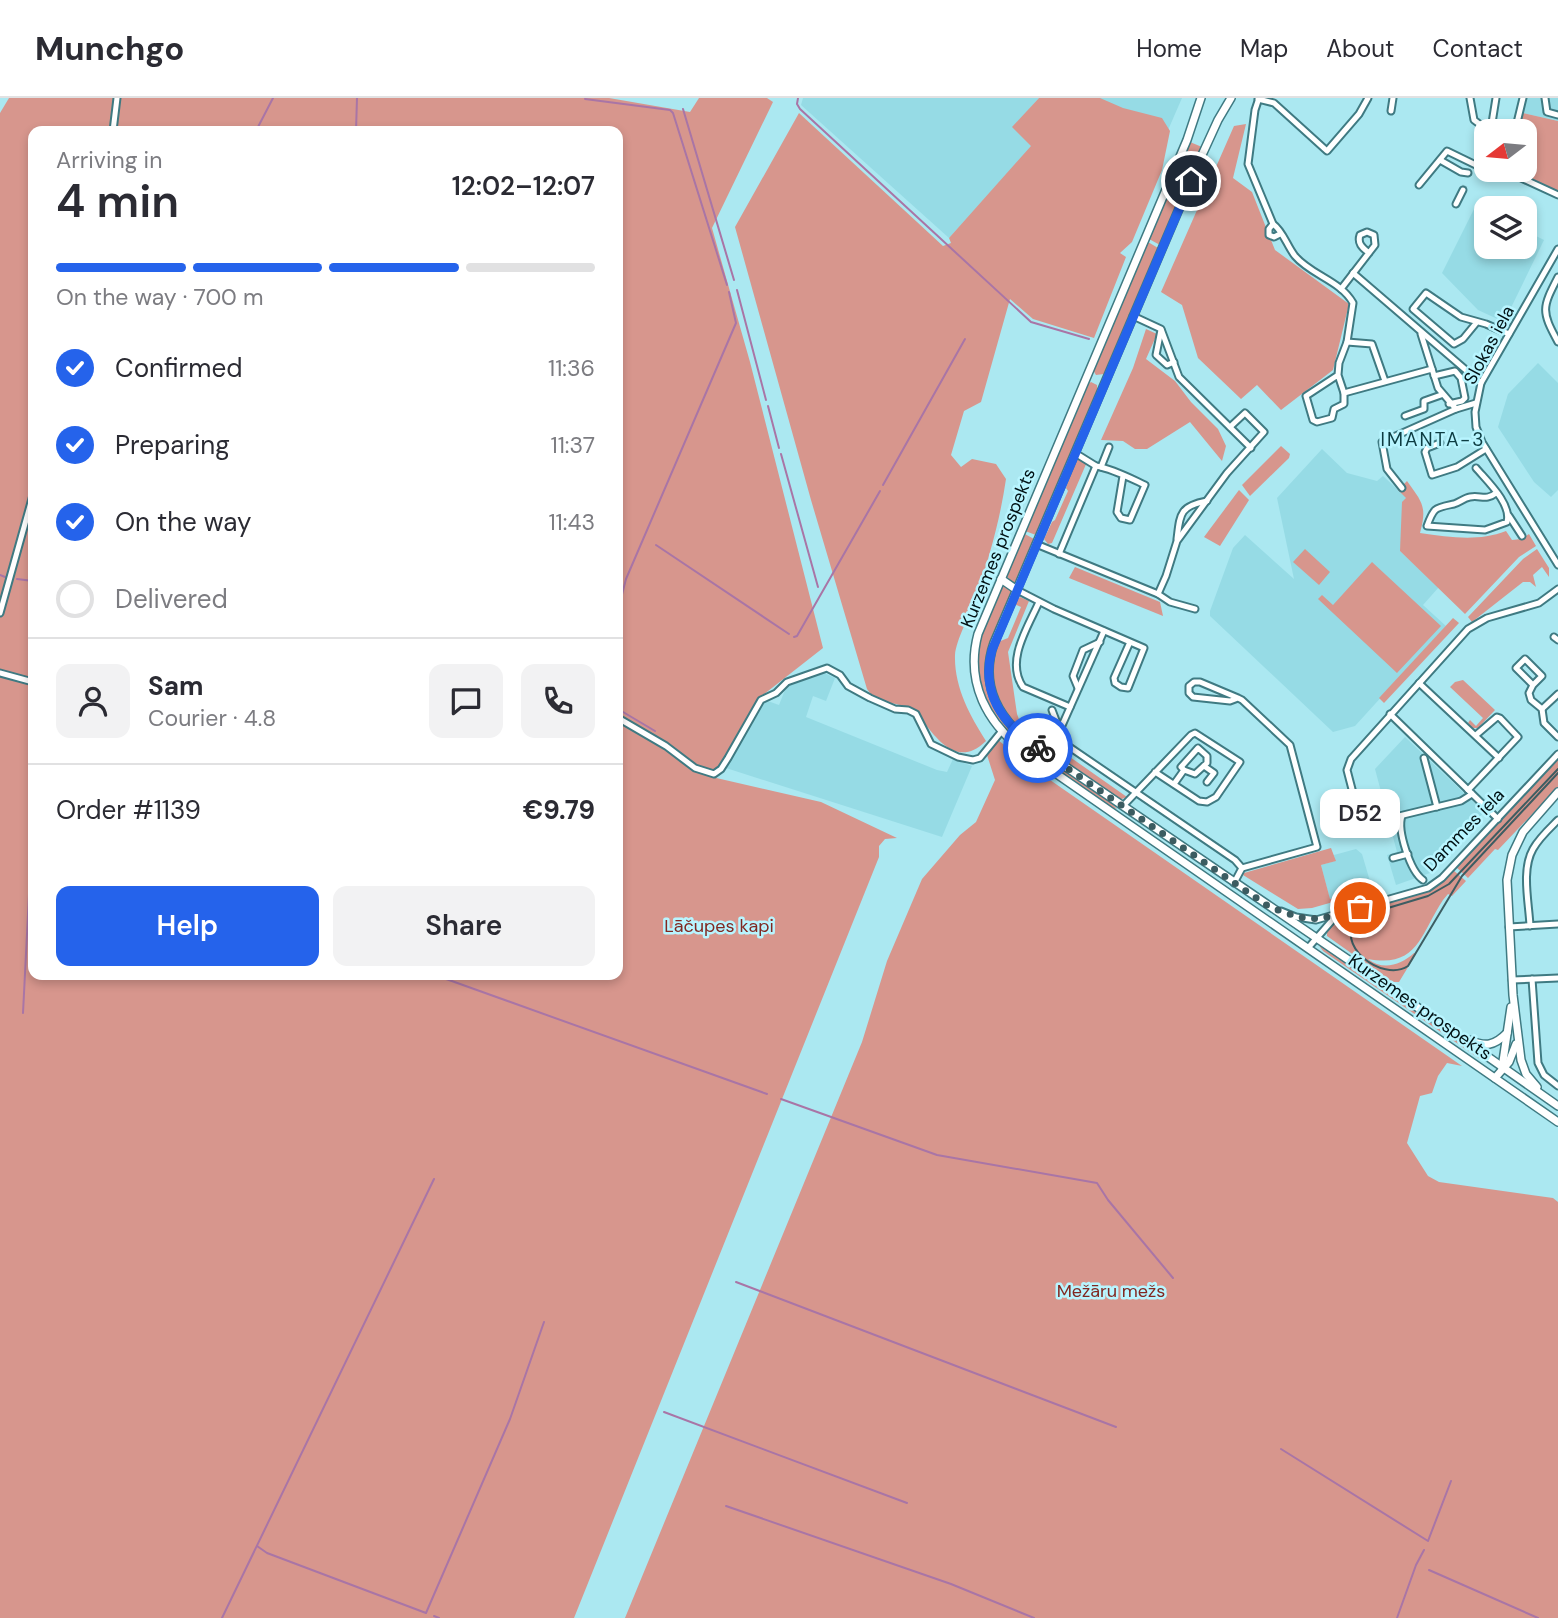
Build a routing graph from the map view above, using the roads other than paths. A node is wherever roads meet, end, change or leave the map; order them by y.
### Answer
1 (117, 98) edge
2 (1201, 98) edge
3 (1231, 98) edge
4 (1368, 98) edge
5 (1393, 98) edge
6 (1470, 98) edge
7 (1496, 98) edge
8 (1523, 98) edge
9 (1545, 98) edge
10 (1259, 99) edge
11 (1275, 100) edge
12 (1391, 111) dead end
13 (1558, 115) edge
14 (1518, 119) edge
15 (114, 126) edge
16 (1440, 160) junction
17 (1473, 164) joint
18 (1468, 173) junction
19 (1467, 182) tunnel mouth
20 (1531, 182) edge
21 (1419, 185) dead end
22 (1463, 190) tunnel mouth
23 (1558, 195) edge
24 (1456, 204) dead end
25 (1273, 224) junction
26 (1280, 234) junction
27 (1558, 249) edge
28 (1369, 253) dead end
29 (1353, 273) junction
30 (1558, 277) edge
31 (1341, 289) junction
32 (1133, 316) junction
33 (1477, 321) junction
34 (1161, 330) junction
35 (1420, 331) junction
36 (1509, 334) junction
37 (1347, 342) junction
38 (1558, 342) edge
39 (1174, 362) junction
40 (1432, 369) junction
41 (1087, 375) junction
42 (1338, 375) junction
43 (1434, 376) junction
44 (1105, 382) junction
45 (1385, 382) junction
46 (1481, 383) junction
47 (1344, 393) junction
48 (1441, 395) junction
49 (1476, 403) junction
50 (1449, 404) junction
51 (1456, 410) junction
52 (1405, 416) dead end
53 (1230, 427) junction
54 (1440, 443) dead end
55 (1109, 447) dead end
56 (1251, 447) junction
57 (1486, 449) junction
58 (1075, 453) junction
59 (1098, 466) junction
60 (1476, 468) dead end
61 (1123, 476) junction
62 (1402, 488) dead end
63 (1512, 492) junction
64 (1499, 497) junction
65 (1207, 501) junction
66 (28, 513) edge
67 (1509, 516) junction
68 (1522, 536) dead end
69 (1177, 541) junction
70 (1036, 544) junction
71 (1059, 554) junction
72 (1558, 565) edge
73 (1001, 579) junction
74 (1558, 589) edge
75 (1017, 590) junction
76 (1158, 594) junction
77 (1039, 602) junction
78 (1195, 609) dead end
79 (0, 612) edge
80 (1104, 631) junction
81 (1100, 642) junction
82 (1130, 642) junction
83 (0, 673) edge
84 (28, 680) edge
85 (1419, 683) junction
86 (1533, 685) junction
87 (1078, 688) junction
88 (1558, 694) edge
89 (1238, 698) junction
90 (1070, 707) junction
91 (1542, 709) junction
92 (1052, 710) dead end
93 (1390, 714) junction
94 (623, 721) edge
95 (1060, 730) junction
96 (1001, 732) junction
97 (1476, 735) junction
98 (1558, 737) edge
99 (1558, 754) edge
100 (1424, 758) dead end
101 (1499, 758) junction
102 (1204, 766) junction
103 (1184, 770) junction
104 (1155, 772) junction
105 (1207, 782) dead end
106 (1174, 783) junction
107 (1470, 792) junction
108 (1558, 792) edge
109 (1135, 793) junction
110 (1123, 806) junction
111 (1437, 807) junction
112 (1116, 815) junction
113 (1402, 816) junction
114 (1498, 819) junction
115 (1558, 820) edge
116 (1408, 854) junction
117 (1393, 858) dead end
118 (1242, 868) junction
119 (1423, 880) dead end
120 (1234, 883) junction
121 (1268, 906) junction
122 (1337, 914) junction
123 (1558, 924) edge
124 (1530, 926) junction
125 (1509, 927) junction
126 (1315, 938) junction
127 (1308, 948) junction
128 (1558, 978) edge
129 (1532, 979) junction
130 (1512, 980) junction
131 (1513, 995) junction
132 (1508, 1032) junction
133 (1518, 1034) junction
134 (1459, 1037) junction
135 (1502, 1068) junction
136 (1495, 1078) junction
137 (1558, 1086) edge
138 (1557, 1105) edge
139 (1558, 1122) edge

1 - 15 street
2 - 41 main road, Kurzemes prospekts
3 - 32 main road, Kurzemes prospekts
4 - 11 street
5 - 12 street
6 - 7 street
8 - 14 street
9 - 13 street
10 - 11 street
10 - 25 street
16 - 17 street
16 - 18 street
16 - 21 street
17 - 18 street
18 - 19 street
20 - 23 street
22 - 24 street
25 - 26 street
25 - 26 street
26 - 31 street
27 - 36 street, Slokas iela
28 - 29 street
29 - 31 street
29 - 35 street
30 - 38 street
31 - 37 street
32 - 34 street
32 - 44 main road, Kurzemes prospekts
33 - 33 street
33 - 36 street
34 - 39 street
34 - 39 street
35 - 40 street
35 - 46 street
36 - 46 street, Slokas iela
37 - 42 street
37 - 45 street
39 - 53 street
40 - 43 street
40 - 45 street
41 - 44 main road
41 - 73 main road, Kurzemes prospekts
42 - 47 street
42 - 47 street
43 - 48 street
43 - 50 street
44 - 58 main road, Kurzemes prospekts
45 - 47 street
46 - 49 street, Slokas iela
48 - 50 street
48 - 52 street
49 - 51 street
49 - 57 street, Slokas iela
50 - 51 street
51 - 62 street
53 - 56 street
53 - 56 street
54 - 57 street
55 - 59 street
56 - 65 street
57 - 63 street, Slokas iela
58 - 59 street
58 - 70 main road, Kurzemes prospekts
59 - 61 street
59 - 71 street
60 - 64 street
61 - 61 street
63 - 64 street
63 - 72 street, Slokas iela
64 - 67 street
64 - 67 street
65 - 69 street
65 - 69 street
66 - 79 street
67 - 68 street
69 - 76 street
70 - 71 street
70 - 75 main road, Kurzemes prospekts
71 - 76 street
73 - 75 main road
73 - 96 main road, Kurzemes prospekts
74 - 85 street
75 - 77 street
75 - 110 main road, Kurzemes prospekts
76 - 78 street
77 - 80 street
77 - 90 street
80 - 81 street
80 - 82 street
81 - 87 street
81 - 87 street
82 - 82 street
83 - 84 street
85 - 93 street
85 - 97 street
86 - 86 street
86 - 91 street
87 - 90 street
88 - 91 street
89 - 89 street
89 - 118 street
90 - 95 street
91 - 98 street
92 - 95 street
93 - 107 street
93 - 113 street
94 - 96 street
95 - 109 street
96 - 112 main road, Kurzemes prospekts
97 - 101 street
97 - 101 street
99 - 114 street, Dammes iela
100 - 111 street
101 - 107 street
102 - 103 street
102 - 103 street
102 - 105 street
103 - 106 street
104 - 106 street
104 - 106 street
104 - 109 street
107 - 111 street
107 - 114 street
108 - 125 main road
109 - 110 street
109 - 118 street
110 - 112 main road
110 - 120 main road, Kurzemes prospekts
111 - 113 street
112 - 127 main road, Kurzemes prospekts
113 - 116 street
114 - 122 street, Dammes iela
115 - 124 street
116 - 117 street
116 - 119 street
118 - 120 street
120 - 121 main road, Kurzemes prospekts
121 - 122 street, Dammes iela
121 - 126 main road, Kurzemes prospekts
122 - 126 street
123 - 124 street
124 - 125 street
125 - 130 main road
126 - 127 street
126 - 134 main road, Kurzemes prospekts
127 - 136 main road, Kurzemes prospekts
128 - 129 street
129 - 130 street
129 - 137 street
130 - 131 main road
131 - 132 main road
131 - 133 main road
132 - 134 main road
132 - 135 main road
133 - 135 main road
133 - 138 main road
134 - 135 main road, Kurzemes prospekts
135 - 136 main road
135 - 138 main road, Kurzemes prospekts
136 - 139 main road, Kurzemes prospekts

